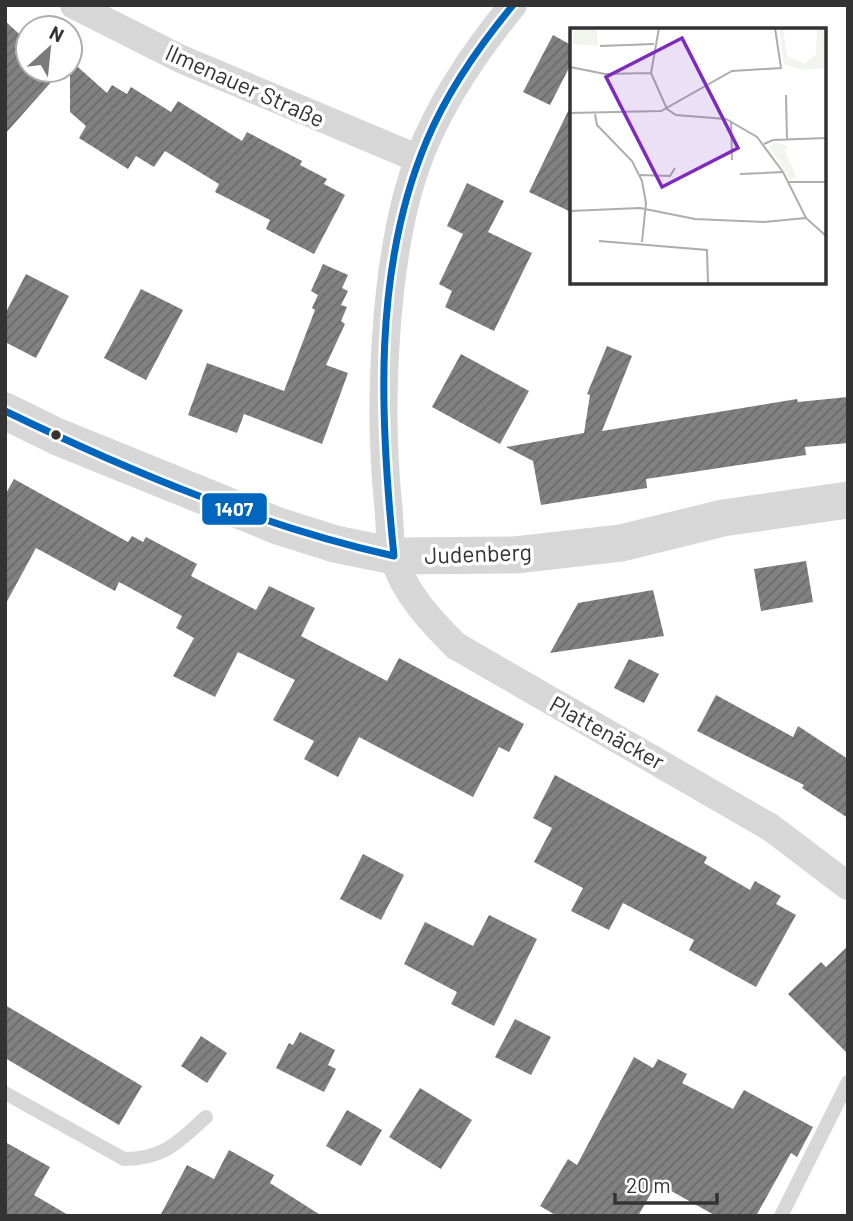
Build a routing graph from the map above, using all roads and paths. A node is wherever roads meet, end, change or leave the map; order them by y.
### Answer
1 (74, 5) edge
2 (513, 5) edge
3 (419, 159) junction
4 (5, 411) edge
5 (848, 500) edge
6 (394, 556) junction
7 (848, 886) edge
8 (848, 1082) edge
9 (5, 1093) edge
10 (206, 1117) dead end
11 (781, 1216) edge

1 - 3 street, Ilmenauer Straße
2 - 3 street
3 - 6 street
4 - 6 street, Judenberg
5 - 6 street, Judenberg
6 - 7 street, Plattenäcker
8 - 11 lane
9 - 10 lane

